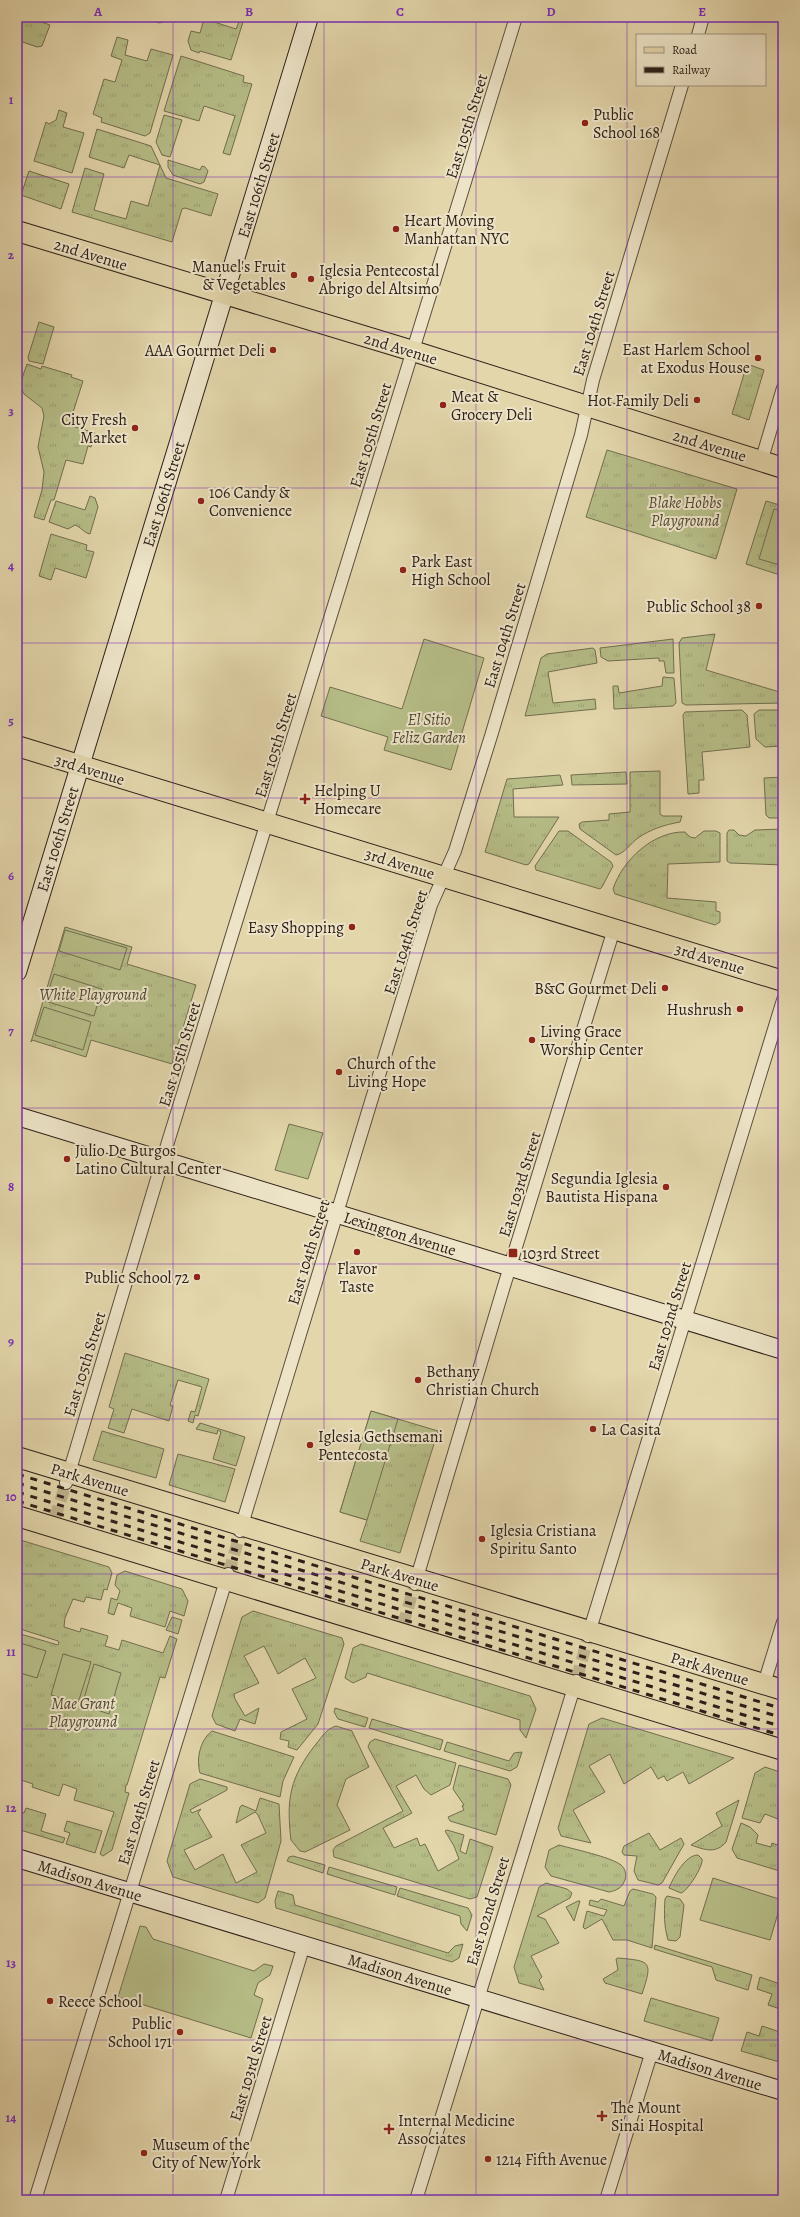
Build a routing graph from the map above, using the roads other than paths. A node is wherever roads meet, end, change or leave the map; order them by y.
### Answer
1 (309, 17) edge
2 (516, 17) edge
3 (703, 17) edge
4 (698, 34) edge
5 (682, 86) edge
6 (17, 232) edge
7 (224, 294) junction
8 (413, 352) junction
9 (783, 388) edge
10 (586, 407) junction
11 (761, 462) junction
12 (783, 468) edge
13 (17, 746) edge
14 (80, 765) junction
15 (268, 823) junction
16 (445, 877) junction
17 (614, 929) junction
18 (17, 972) edge
19 (783, 980) edge
20 (783, 1000) edge
21 (17, 1116) edge
22 (162, 1161) junction
23 (336, 1214) junction
24 (510, 1266) junction
25 (684, 1320) junction
26 (783, 1350) edge
27 (17, 1457) edge
28 (67, 1478) junction
29 (17, 1516) edge
30 (241, 1530) junction
31 (227, 1576) junction
32 (415, 1583) junction
33 (783, 1622) edge
34 (588, 1636) junction
35 (575, 1683) junction
36 (764, 1684) junction
37 (783, 1690) edge
38 (783, 1750) edge
39 (17, 1858) edge
40 (129, 1893) junction
41 (304, 1944) junction
42 (477, 1998) junction
43 (652, 2051) junction
44 (783, 2091) edge
45 (35, 2200) edge
46 (226, 2200) edge
47 (416, 2200) edge
48 (606, 2200) edge

1 - 7 main road, East 106th Street
2 - 8 street, East 105th Street
3 - 4 street
5 - 10 street, East 104th Street
6 - 7 main road, 2nd Avenue
7 - 8 main road, 2nd Avenue
7 - 14 main road, East 106th Street
8 - 10 main road, 2nd Avenue
8 - 15 street, East 105th Street
9 - 11 street
10 - 11 main road, 2nd Avenue
10 - 16 street, East 104th Street
11 - 12 main road, 2nd Avenue
13 - 14 main road, 3rd Avenue
14 - 15 main road, 3rd Avenue
14 - 18 main road, East 106th Street
15 - 16 main road, 3rd Avenue
15 - 22 street, East 105th Street
16 - 17 main road, 3rd Avenue
16 - 23 street, East 104th Street
17 - 19 main road, 3rd Avenue
17 - 24 street, East 103rd Street
20 - 25 street, East 102nd Street
21 - 22 main road, Lexington Avenue
22 - 23 main road, Lexington Avenue
22 - 28 street, East 105th Street
23 - 24 main road, Lexington Avenue
23 - 30 street, East 104th Street
24 - 25 main road, Lexington Avenue
24 - 32 street, East 103rd Street
25 - 26 main road, Lexington Avenue
25 - 34 street, East 102nd Street
27 - 28 main road, Park Avenue
28 - 30 main road, Park Avenue
29 - 31 main road
30 - 32 main road, Park Avenue
31 - 35 main road
31 - 40 street, East 104th Street
32 - 34 main road, Park Avenue
33 - 36 street
34 - 36 main road, Park Avenue
35 - 38 main road
35 - 42 street, East 102nd Street
36 - 37 main road, Park Avenue
39 - 40 main road, Madison Avenue
40 - 41 main road, Madison Avenue
40 - 45 street, East 104th Street
41 - 42 main road, Madison Avenue
41 - 46 street, East 103rd Street
42 - 43 main road, Madison Avenue
42 - 47 street, East 102nd Street
43 - 44 main road, Madison Avenue
43 - 48 street

